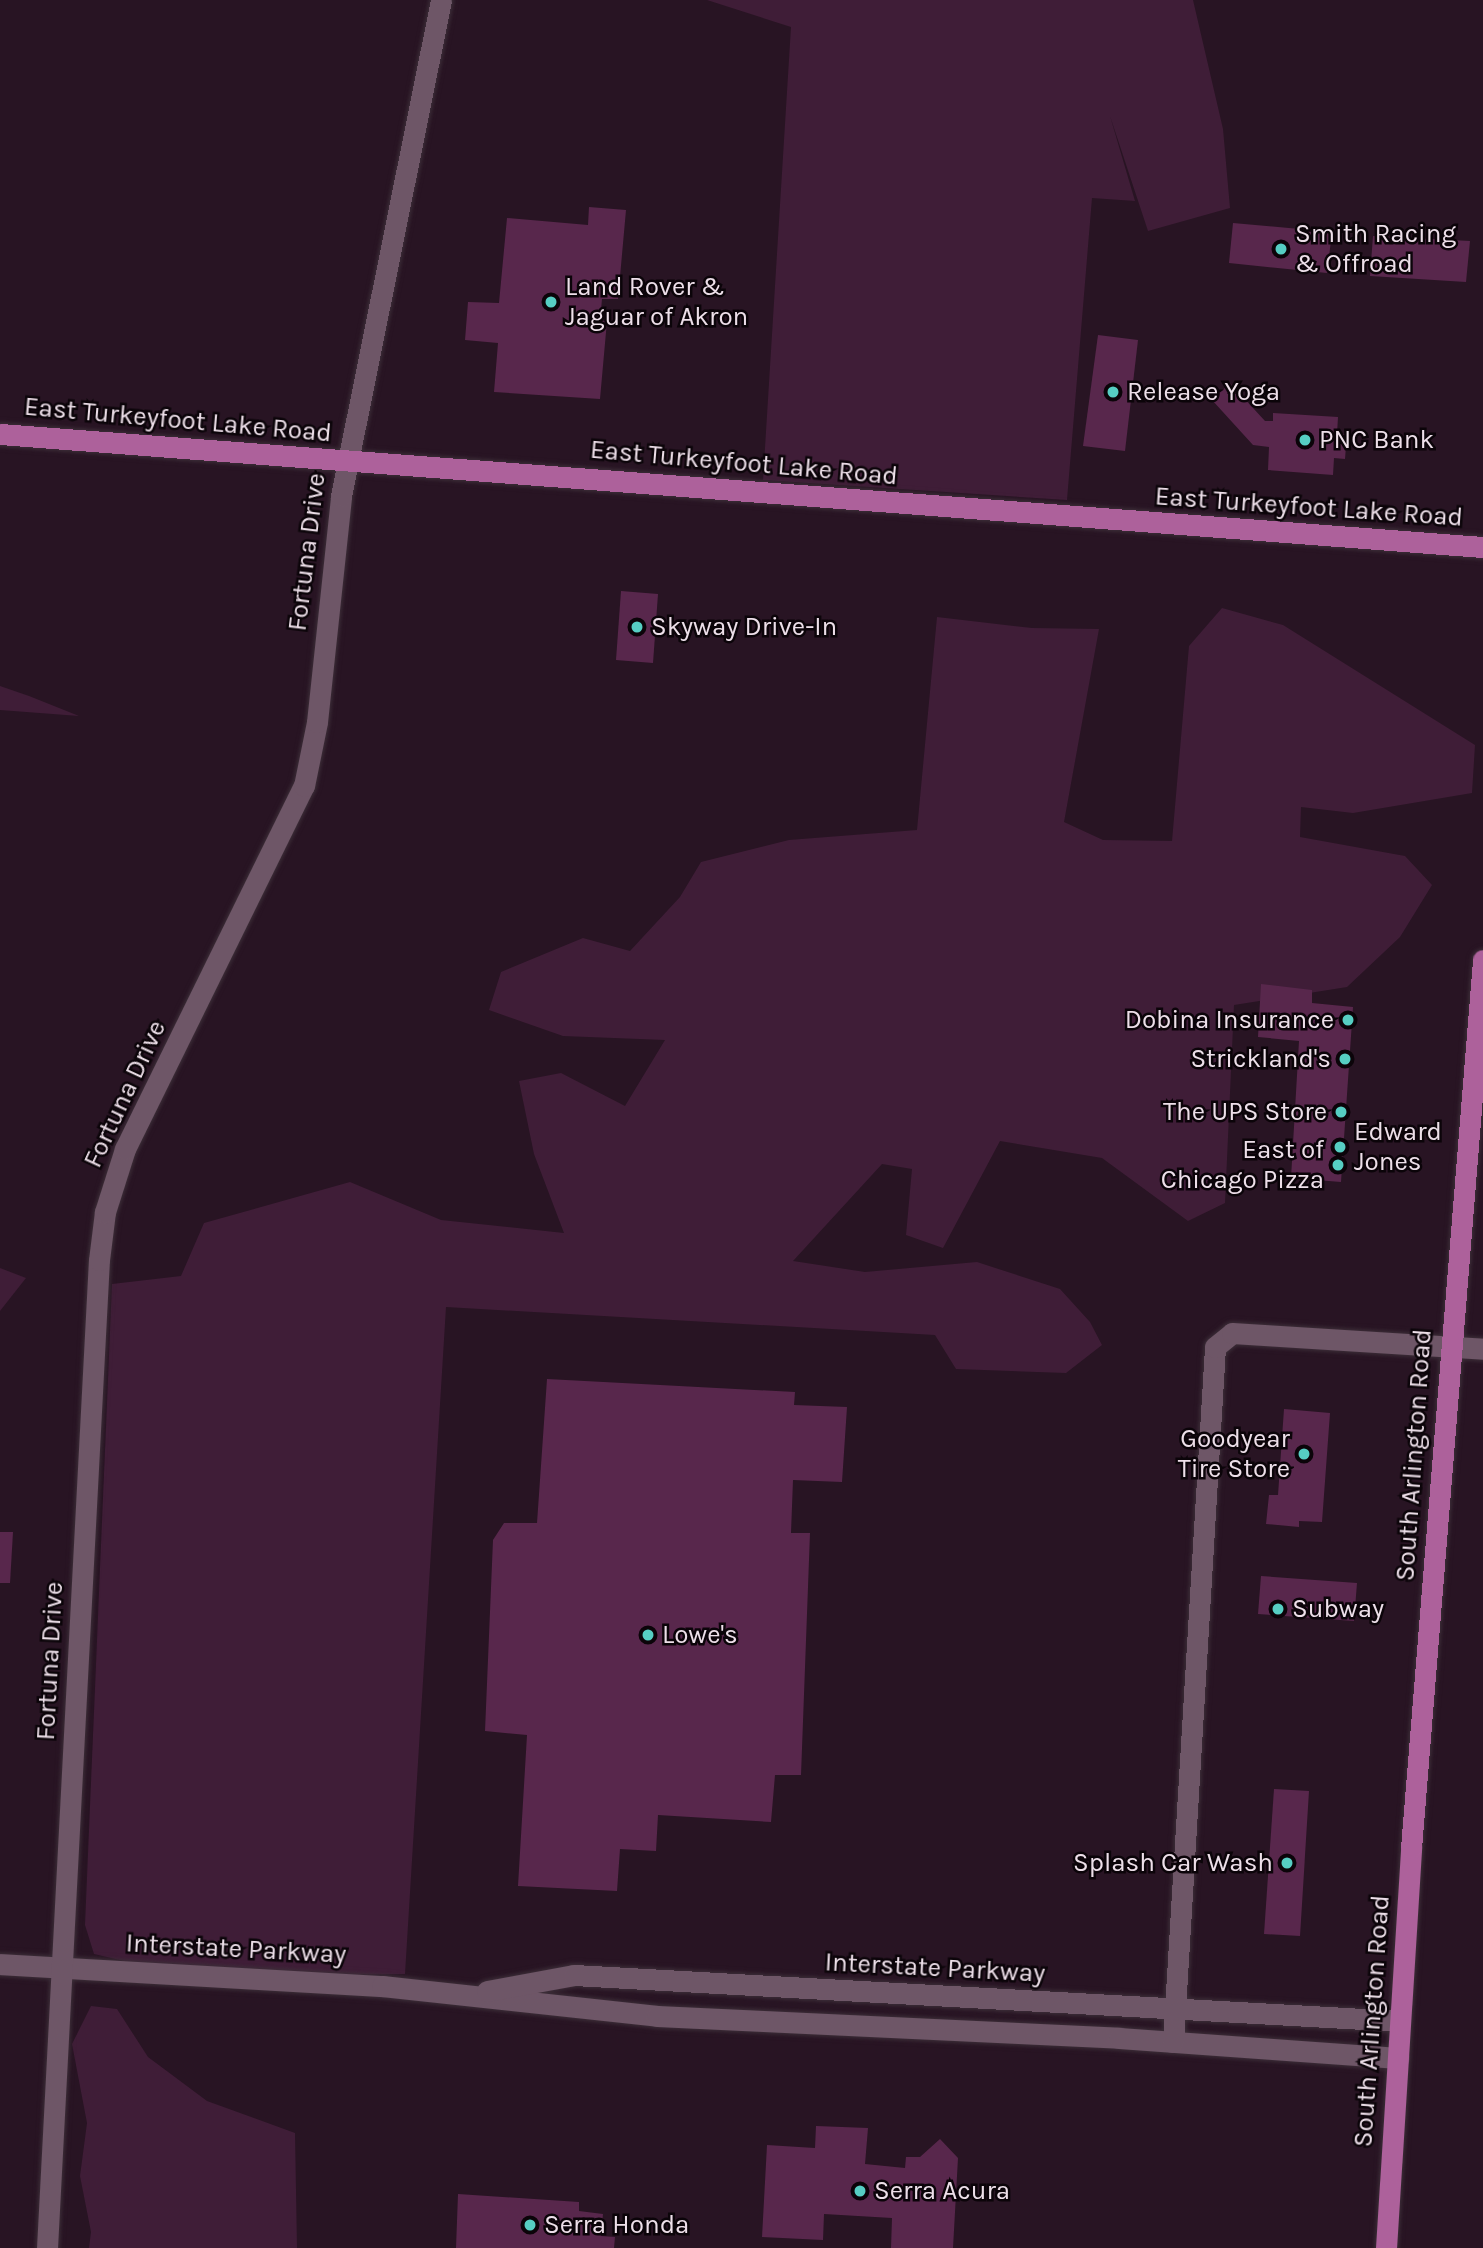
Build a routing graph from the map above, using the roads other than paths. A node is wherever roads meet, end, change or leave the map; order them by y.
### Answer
1 (441, 0) edge
2 (0, 434) edge
3 (347, 461) junction
4 (1483, 547) edge
5 (1483, 960) edge
6 (1450, 1346) junction
7 (1483, 1349) edge
8 (0, 1964) edge
9 (63, 1967) junction
10 (740, 1985) junction
11 (468, 1994) junction
12 (1175, 2010) junction
13 (740, 2020) junction
14 (1400, 2021) junction
15 (1173, 2042) junction
16 (1398, 2058) junction
17 (47, 2248) edge
18 (1386, 2248) edge

1 - 3 street, Fortuna Drive
2 - 3 main road, East Turkeyfoot Lake Road
3 - 4 main road, East Turkeyfoot Lake Road
3 - 9 street, Fortuna Drive
5 - 6 main road, South Arlington Road
6 - 7 street
6 - 12 street
6 - 14 main road, South Arlington Road
8 - 9 street, Interstate Parkway
9 - 11 street, Interstate Parkway
9 - 17 street, Fortuna Drive
10 - 11 street, Interstate Parkway
10 - 12 street, Interstate Parkway
10 - 13 street
11 - 13 street, Interstate Parkway
12 - 14 street, Interstate Parkway
12 - 15 street
13 - 15 street, Interstate Parkway
14 - 16 main road, South Arlington Road
15 - 16 street, Interstate Parkway
16 - 18 main road, South Arlington Road

